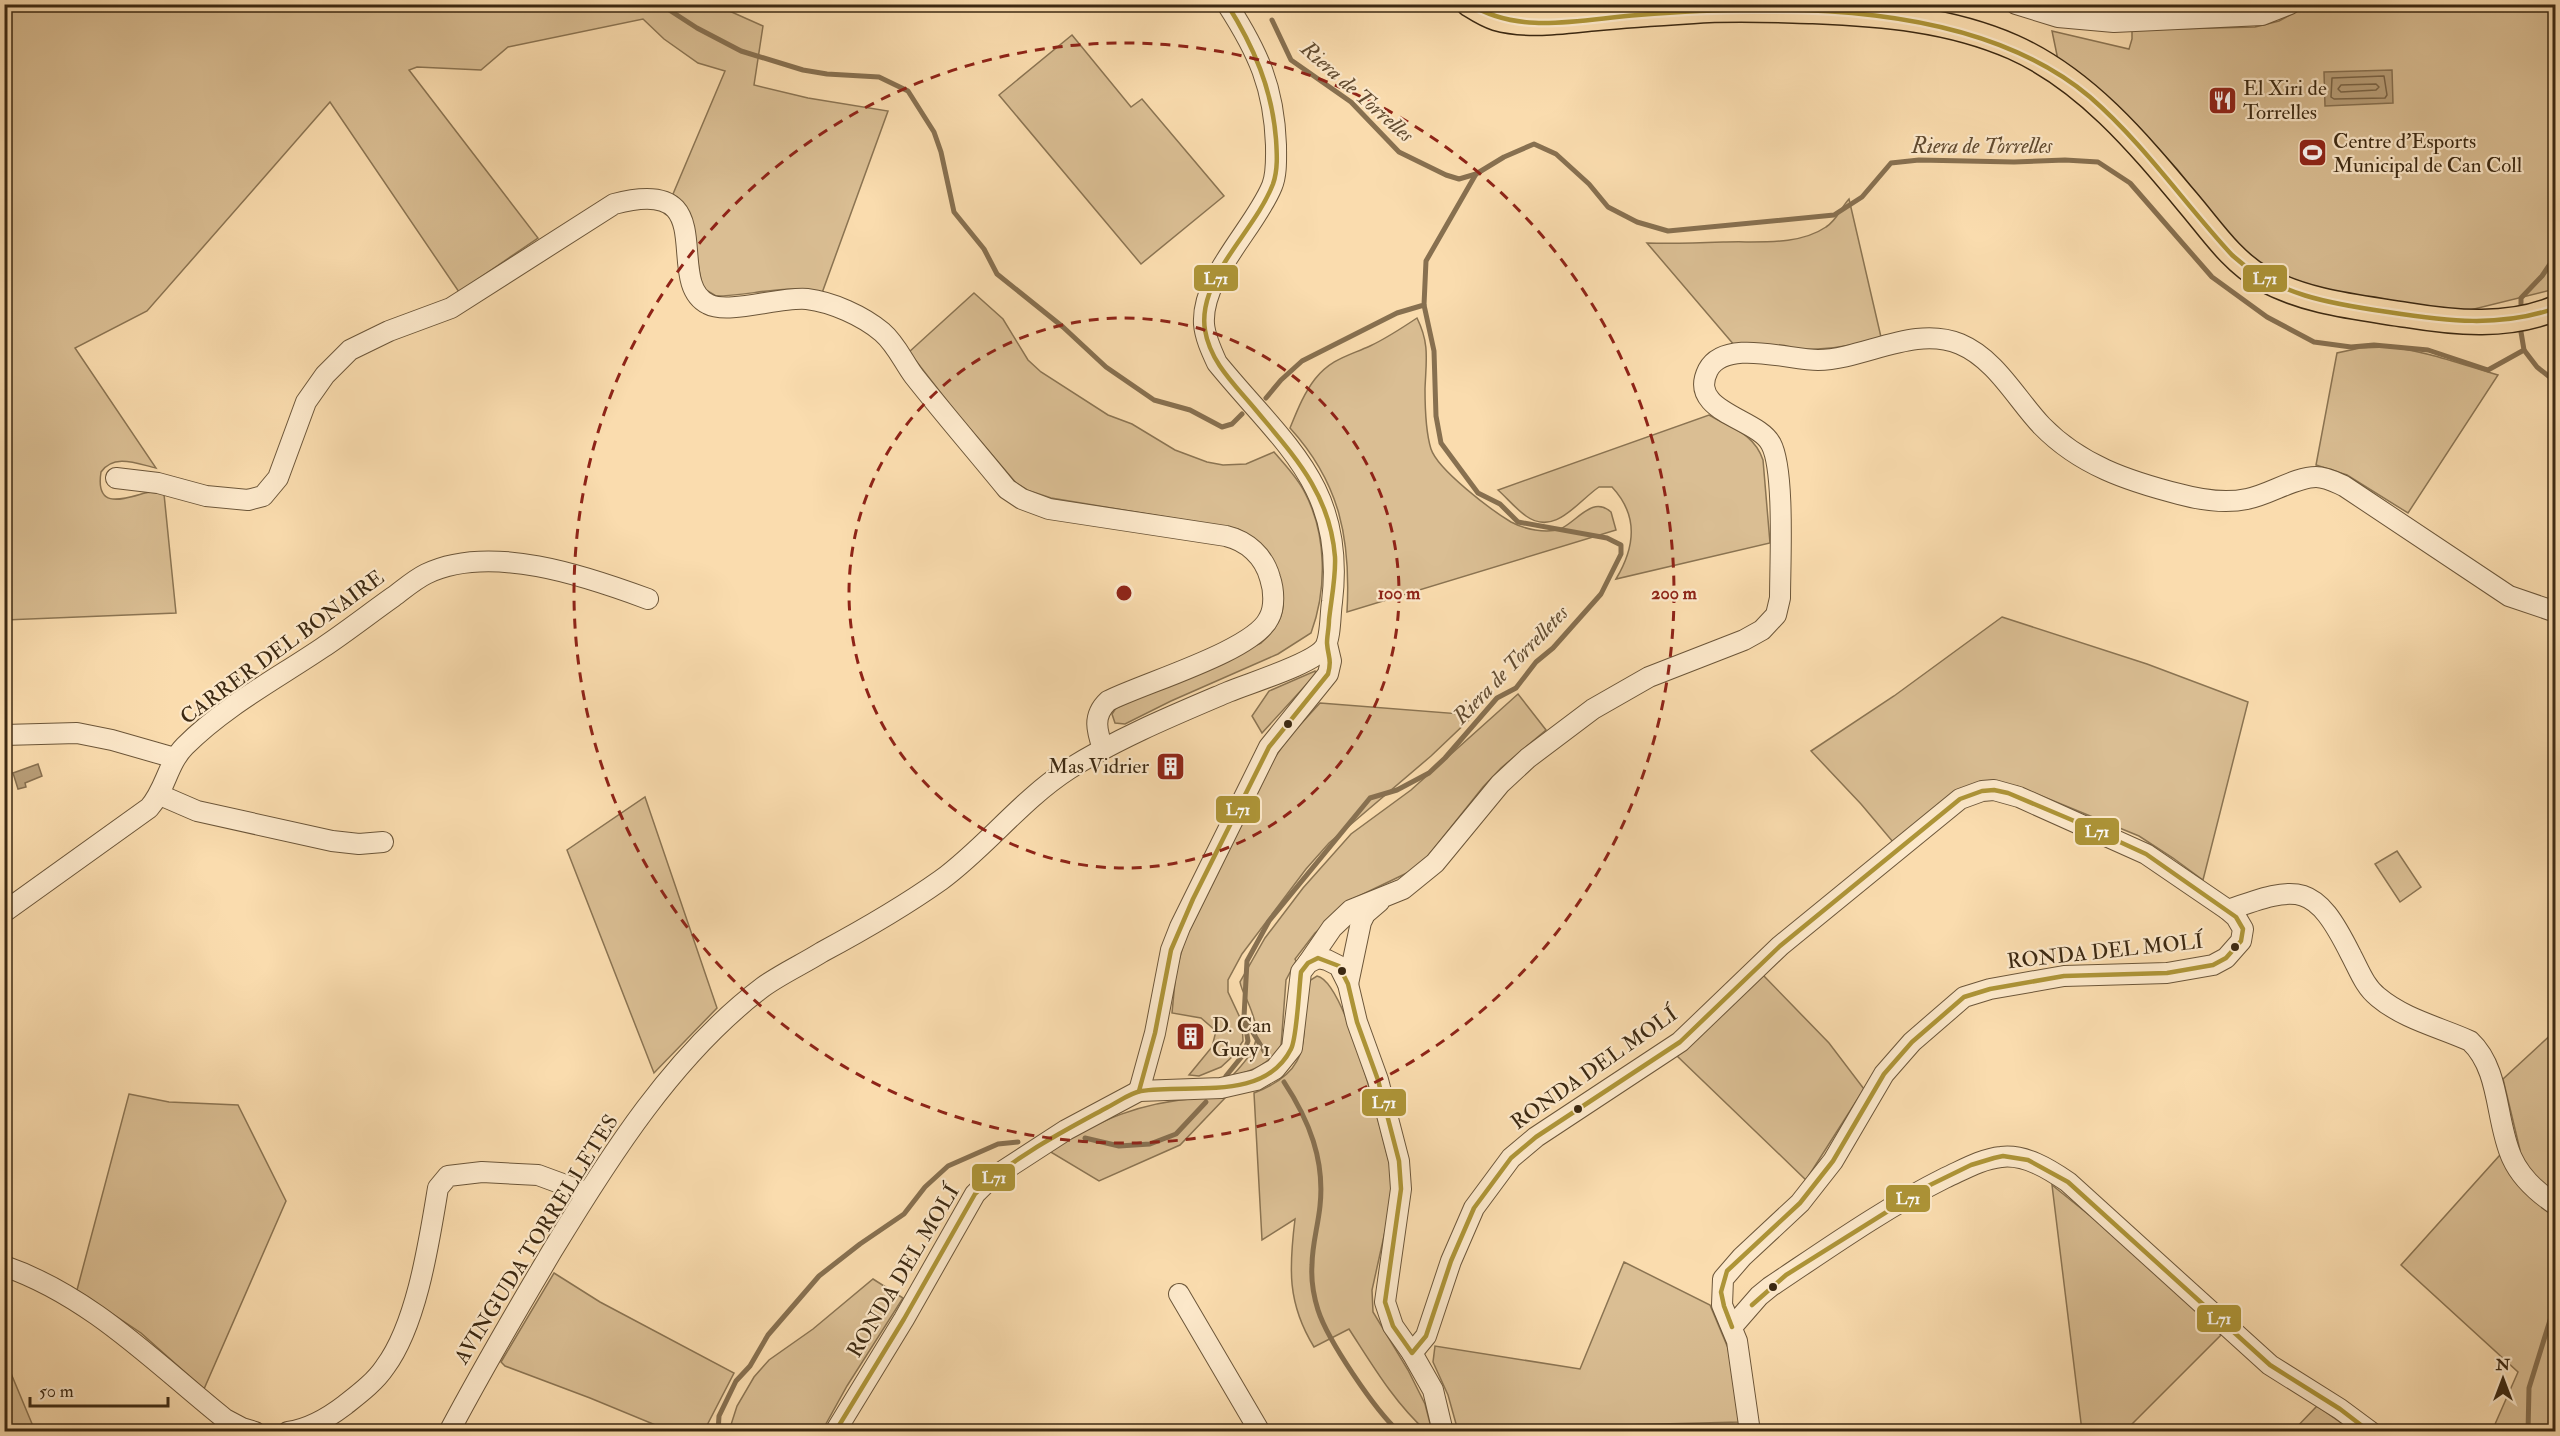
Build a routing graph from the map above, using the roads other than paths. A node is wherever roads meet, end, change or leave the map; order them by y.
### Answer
1 (1227, 4) edge
2 (1469, 4) edge
3 (2016, 4) edge
4 (2290, 4) edge
5 (1757, 7) edge
6 (2550, 310) edge
7 (116, 478) dead end
8 (648, 599) dead end
9 (2556, 612) edge
10 (1327, 644) junction
11 (4, 735) edge
12 (1103, 749) junction
13 (175, 758) junction
14 (160, 795) junction
15 (383, 842) dead end
16 (1385, 896) junction
17 (2228, 910) junction
18 (4, 912) edge
19 (1308, 963) junction
20 (1348, 984) junction
21 (1139, 1090) junction
22 (587, 1192) junction
23 (2556, 1205) edge
24 (4, 1266) edge
25 (1179, 1294) dead end
26 (1732, 1327) junction
27 (1412, 1353) junction
28 (255, 1431) edge
29 (288, 1431) edge
30 (449, 1431) edge
31 (835, 1431) edge
32 (1260, 1431) edge
33 (1443, 1431) edge
34 (1750, 1431) edge
35 (2371, 1431) edge

1 - 10 street
2 - 5 main road
3 - 4 street
5 - 6 main road
7 - 12 street
8 - 13 street, CARRER DEL BONAIRE
9 - 16 street
10 - 12 street, AVINGUDA TORRELLETES
10 - 21 street
11 - 13 street
12 - 22 street, AVINGUDA TORRELLETES
13 - 14 street, CARRER DEL BONAIRE
14 - 15 street
14 - 18 street, CARRER DEL BONAIRE
16 - 19 street, RONDA DEL MOLÍ
16 - 20 street
17 - 23 street
17 - 26 street, RONDA DEL MOLÍ
17 - 27 street, RONDA DEL MOLÍ
19 - 20 street
19 - 21 street, RONDA DEL MOLÍ
20 - 27 street
21 - 31 street, RONDA DEL MOLÍ
22 - 29 street
22 - 30 street, AVINGUDA TORRELLETES
24 - 28 street
25 - 32 street
26 - 34 street, RONDA DEL MOLÍ
26 - 35 street
27 - 33 street

